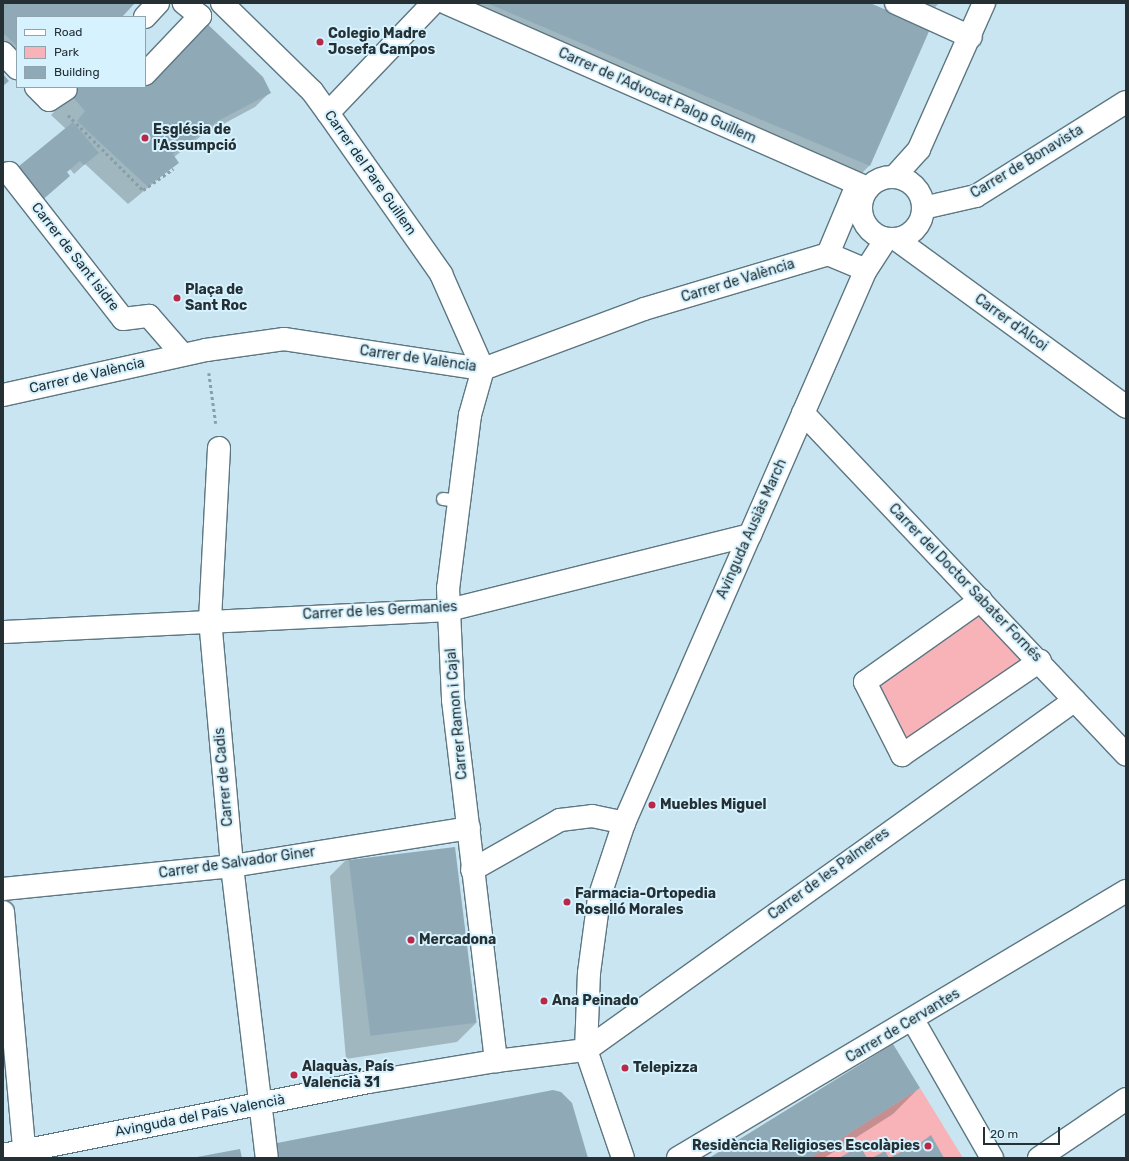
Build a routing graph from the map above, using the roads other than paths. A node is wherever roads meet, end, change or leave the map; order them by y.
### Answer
1 (146, 3) edge
2 (158, 3) edge
3 (184, 3) edge
4 (222, 3) edge
5 (433, 3) edge
6 (446, 3) edge
7 (896, 3) edge
8 (984, 3) edge
9 (134, 16) edge
10 (146, 16) edge
11 (971, 37) junction
12 (3, 53) edge
13 (16, 67) edge
14 (146, 73) edge
15 (1126, 102) edge
16 (328, 113) junction
17 (9, 173) dead end
18 (895, 176) junction
19 (862, 186) junction
20 (923, 208) junction
21 (891, 239) junction
22 (828, 254) junction
23 (866, 270) junction
24 (182, 354) junction
25 (483, 369) junction
26 (6, 389) edge
27 (1126, 407) edge
28 (803, 414) junction
29 (219, 448) road end
30 (750, 535) junction
31 (981, 600) junction
32 (449, 610) junction
33 (210, 619) junction
34 (3, 632) edge
35 (1040, 661) junction
36 (1075, 700) junction
37 (1126, 754) edge
38 (624, 823) junction
39 (469, 828) junction
40 (232, 866) junction
41 (472, 870) junction
42 (3, 889) edge
43 (1126, 891) edge
44 (3, 912) edge
45 (913, 1020) junction
46 (586, 1050) junction
47 (496, 1061) junction
48 (1126, 1099) edge
49 (259, 1105) junction
50 (3, 1155) edge
51 (25, 1155) edge
52 (267, 1158) edge
53 (623, 1158) edge
54 (678, 1158) edge
55 (992, 1158) edge
56 (1039, 1158) edge

1 - 9 street
2 - 10 street
3 - 14 street
4 - 16 street, Carrer del Pare Guillem
5 - 16 street
6 - 19 street, Carrer de l'Advocat Palop Guillem
7 - 11 street
8 - 11 street
11 - 18 street
12 - 13 street
15 - 20 street, Carrer de Bonavista
16 - 25 street, Carrer del Pare Guillem
17 - 24 street, Carrer de Sant Isidre
18 - 19 street
18 - 20 street
19 - 21 street
19 - 22 street
20 - 21 street
21 - 23 street, Avinguda Ausiàs March
21 - 27 street, Carrer d'Alcoi
22 - 23 street
22 - 25 street, Carrer de València
23 - 28 street, Avinguda Ausiàs March
24 - 25 street, Carrer de València
24 - 26 street, Carrer de València
25 - 32 street, Carrer Ramon i Cajal
28 - 30 street, Avinguda Ausiàs March
28 - 31 street, Carrer del Doctor Sabater Fornés
29 - 33 street, Carrer de Cadis
30 - 32 street, Carrer de les Germanies
30 - 38 street, Avinguda Ausiàs March
31 - 35 street, Carrer del Doctor Sabater Fornés
31 - 35 street
32 - 33 street, Carrer de les Germanies
32 - 39 street, Carrer Ramon i Cajal
33 - 34 street, Carrer de les Germanies
33 - 40 street, Carrer de Cadis
35 - 36 street, Carrer del Doctor Sabater Fornés
36 - 37 street, Carrer del Doctor Sabater Fornés
36 - 46 street, Carrer de les Palmeres
38 - 41 street
38 - 46 street, Avinguda Ausiàs March
39 - 40 street, Carrer de Salvador Giner
39 - 41 street, Carrer Ramon i Cajal
40 - 42 street, Carrer de Salvador Giner
40 - 49 street, Carrer de Cadis
41 - 47 street, Carrer Ramon i Cajal
43 - 45 street, Carrer de Cervantes
44 - 51 street
45 - 54 street, Carrer de Cervantes
45 - 55 street
46 - 47 street, Avinguda del País Valencià
46 - 53 street, Avinguda Ausiàs March
47 - 49 street, Avinguda del País Valencià
48 - 56 street
49 - 51 street, Avinguda del País Valencià
49 - 52 street, Carrer de Cadis
50 - 51 street, Avinguda del País Valencià

